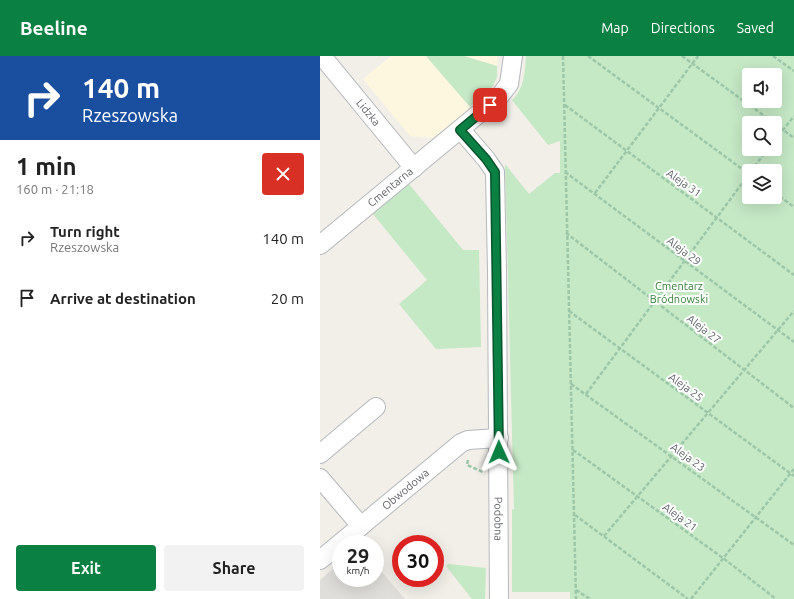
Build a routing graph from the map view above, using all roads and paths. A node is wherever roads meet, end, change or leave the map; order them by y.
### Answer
1 (322, 56) edge
2 (513, 56) edge
3 (563, 56) edge
4 (588, 56) edge
5 (682, 56) edge
6 (698, 56) edge
7 (773, 56) edge
8 (693, 64) junction
9 (794, 71) edge
10 (565, 105) junction
11 (659, 109) junction
12 (764, 116) edge
13 (794, 116) edge
14 (460, 130) junction
15 (783, 130) joint
16 (794, 138) edge
17 (627, 152) junction
18 (763, 156) edge
19 (756, 164) edge
20 (414, 168) junction
21 (742, 169) edge
22 (565, 172) junction
23 (742, 183) edge
24 (595, 193) junction
25 (782, 198) edge
26 (794, 207) edge
27 (717, 216) junction
28 (566, 232) junction
29 (320, 246) edge
30 (683, 261) junction
31 (794, 275) edge
32 (654, 301) junction
33 (569, 311) junction
34 (794, 311) edge
35 (778, 331) junction
36 (794, 342) edge
37 (620, 348) junction
38 (744, 370) junction
39 (571, 384) junction
40 (586, 394) junction
41 (376, 408) dead end
42 (794, 408) edge
43 (708, 413) junction
44 (499, 438) junction
45 (573, 450) junction
46 (320, 454) edge
47 (672, 456) junction
48 (468, 458) dead end
49 (794, 470) edge
50 (487, 473) dead end
51 (790, 474) junction
52 (794, 476) edge
53 (320, 478) edge
54 (637, 497) junction
55 (575, 515) junction
56 (756, 517) junction
57 (361, 526) junction
58 (604, 536) junction
59 (794, 545) edge
60 (723, 558) junction
61 (320, 560) edge
62 (576, 590) junction
63 (499, 599) edge
64 (576, 599) edge
65 (590, 599) edge
66 (688, 599) edge
67 (691, 599) edge
68 (776, 599) edge

1 - 20 street, Lidzka
2 - 14 street, Cmentarna
3 - 10 path
4 - 11 path
5 - 8 path
6 - 8 path
7 - 9 path
8 - 11 path
8 - 12 path
10 - 17 path, Aleja 31
10 - 22 path
11 - 17 path
11 - 21 path
13 - 15 path
14 - 20 street, Cmentarna
14 - 44 street, Podobna
15 - 16 path
17 - 24 path
17 - 27 path, Aleja 31
18 - 19 path
20 - 29 street, Cmentarna
22 - 24 path, Aleja 29
22 - 28 path
23 - 27 path
24 - 30 path, Aleja 29
25 - 26 path
27 - 30 path
27 - 31 path, Aleja 31
28 - 32 path, Aleja 27
28 - 33 path
30 - 32 path
30 - 35 path, Aleja 29
32 - 37 path
32 - 38 path, Aleja 27
33 - 37 path, Aleja 25
33 - 39 path
34 - 35 path
35 - 36 path, Aleja 29
35 - 38 path
37 - 40 path
37 - 43 path, Aleja 25
38 - 42 path, Aleja 27
38 - 43 path
39 - 40 path, Aleja 23
39 - 45 path
40 - 47 path, Aleja 23
41 - 46 street
43 - 47 path
43 - 51 path, Aleja 25
44 - 57 street, Obwodowa
44 - 63 street, Podobna
45 - 54 path, Aleja 21
45 - 55 path
47 - 54 path
47 - 56 path, Aleja 23
48 - 50 path
49 - 51 path
51 - 52 path, Aleja 25
51 - 56 path
53 - 57 street
54 - 58 path
54 - 60 path, Aleja 21
55 - 58 path
55 - 62 path
56 - 59 path, Aleja 23
56 - 60 path
57 - 61 street, Obwodowa
58 - 66 path
60 - 67 path
60 - 68 path, Aleja 21
62 - 64 path
62 - 65 path

